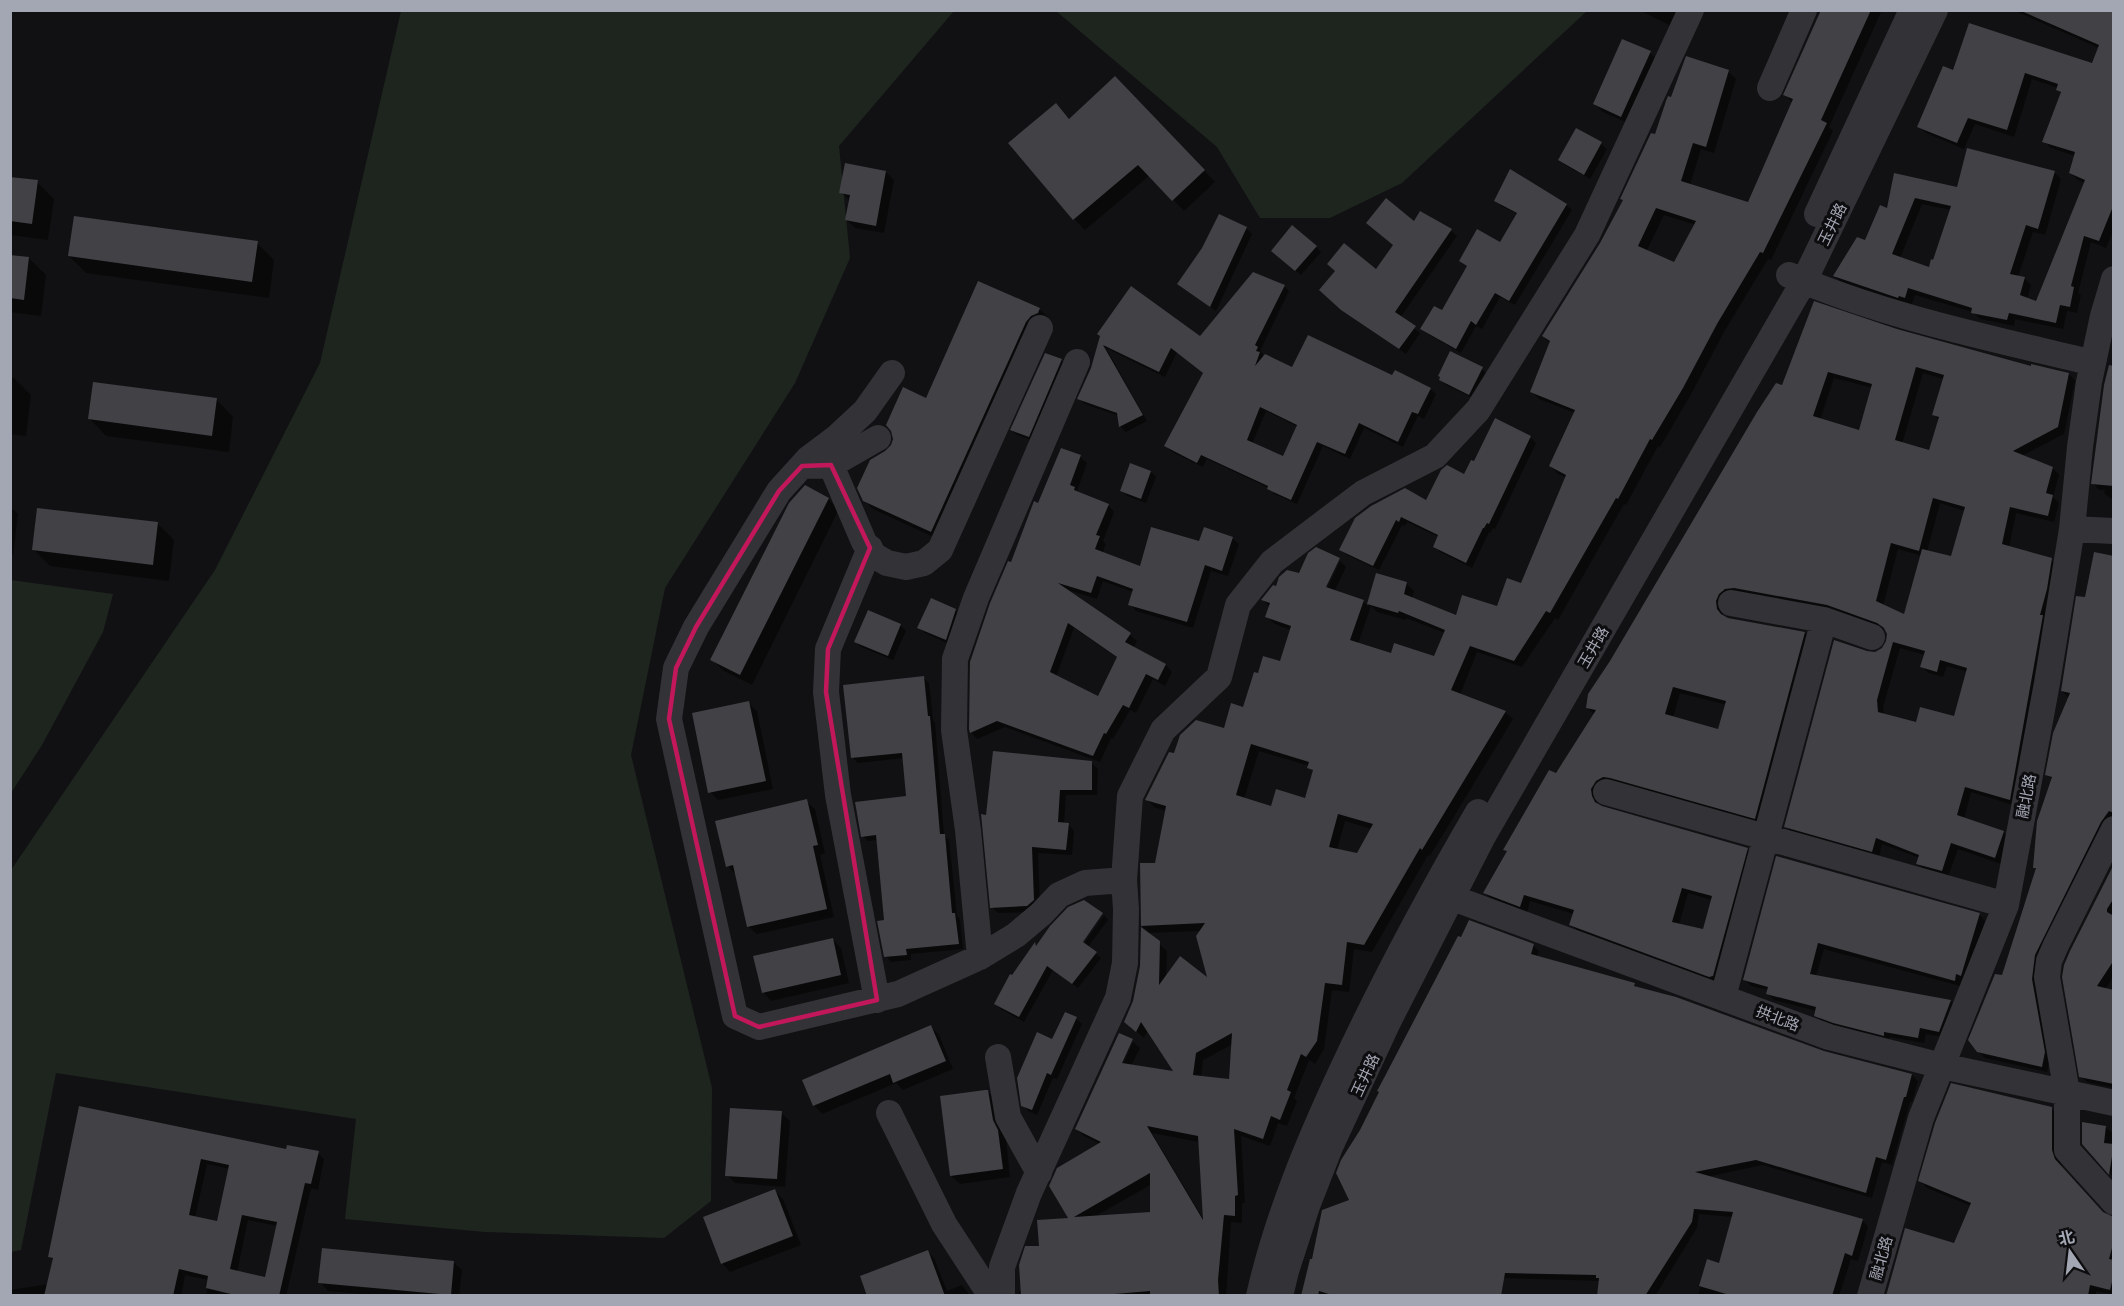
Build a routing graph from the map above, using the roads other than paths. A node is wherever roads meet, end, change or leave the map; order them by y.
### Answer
1 (1691, 10) edge
2 (1804, 10) edge
3 (1912, 10) edge
4 (1935, 10) edge
5 (1770, 88) dead end
6 (1797, 278) junction
7 (2114, 279) edge
8 (1040, 328) dead end
9 (1077, 362) dead end
10 (2093, 363) junction
11 (892, 373) dead end
12 (878, 438) dead end
13 (831, 465) junction
14 (802, 466) junction
15 (2072, 529) junction
16 (2114, 531) edge
17 (870, 548) junction
18 (1731, 603) dead end
19 (1824, 620) junction
20 (1872, 637) dead end
21 (1606, 792) dead end
22 (2114, 829) edge
23 (1766, 837) junction
24 (1124, 880) junction
25 (1453, 898) junction
26 (2006, 905) junction
27 (980, 957) junction
28 (1723, 997) junction
29 (877, 1000) junction
30 (998, 1057) dead end
31 (1942, 1066) junction
32 (2067, 1093) junction
33 (2114, 1103) edge
34 (889, 1113) dead end
35 (1039, 1173) junction
36 (2114, 1202) edge
37 (991, 1296) edge
38 (1002, 1296) edge
39 (1259, 1296) edge
40 (1280, 1296) edge
41 (1870, 1296) edge

1 - 24 street
2 - 5 street
3 - 6 street, 玉井路
4 - 6 street, 玉井路
6 - 10 street
6 - 25 street, 玉井路
6 - 39 street, 玉井路
7 - 10 street, 融北路
8 - 17 street
9 - 27 street
10 - 15 street, 融北路
11 - 14 street
12 - 13 street
13 - 14 street
13 - 17 street
14 - 29 street
15 - 16 street
15 - 26 street, 融北路
17 - 29 street
18 - 19 street
19 - 20 street
19 - 23 street
21 - 23 street
22 - 32 street
23 - 26 street
23 - 28 street
24 - 27 street
24 - 35 street
25 - 28 street, 拱北路
25 - 40 street, 玉井路
26 - 31 street, 融北路
27 - 29 street
28 - 31 street, 拱北路
30 - 35 street
31 - 32 street, 拱北路
31 - 41 street, 融北路
32 - 33 street, 拱北路
32 - 36 street
34 - 37 street
35 - 38 street

